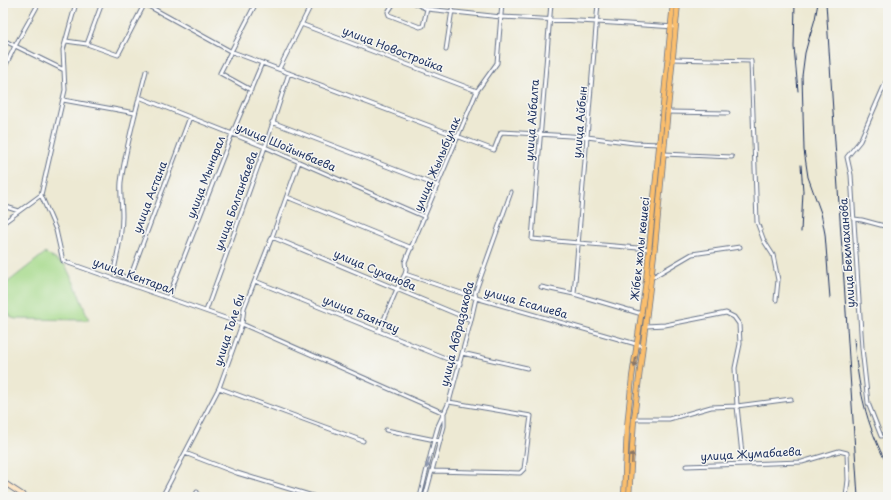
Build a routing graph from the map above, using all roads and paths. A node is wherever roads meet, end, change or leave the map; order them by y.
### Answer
1 (39, 3) edge
2 (76, 3) edge
3 (102, 3) edge
4 (144, 3) edge
5 (256, 3) edge
6 (312, 3) edge
7 (394, 3) edge
8 (414, 3) edge
9 (452, 3) edge
10 (502, 3) edge
11 (550, 3) edge
12 (598, 3) edge
13 (673, 3) edge
14 (678, 3) edge
15 (427, 9) junction
16 (452, 12) junction
17 (501, 17) junction
18 (549, 20) junction
19 (597, 22) junction
20 (302, 24) junction
21 (673, 27) junction
22 (3, 40) edge
23 (66, 41) junction
24 (87, 44) junction
25 (15, 46) junction
26 (446, 50) dead end
27 (230, 51) junction
28 (672, 59) junction
29 (262, 63) junction
30 (279, 69) junction
31 (64, 70) junction
32 (3, 71) edge
33 (146, 71) dead end
34 (289, 73) junction
35 (888, 78) edge
36 (251, 90) junction
37 (477, 91) junction
38 (139, 97) junction
39 (63, 100) junction
40 (667, 112) junction
41 (135, 113) junction
42 (728, 113) dead end
43 (190, 117) junction
44 (272, 122) junction
45 (232, 134) junction
46 (540, 134) junction
47 (459, 136) junction
48 (588, 137) junction
49 (660, 144) junction
50 (265, 147) junction
51 (664, 154) junction
52 (732, 157) dead end
53 (299, 162) junction
54 (438, 186) junction
55 (511, 192) dead end
56 (41, 195) junction
57 (287, 197) junction
58 (3, 206) edge
59 (18, 211) junction
60 (425, 217) junction
61 (854, 219) junction
62 (3, 223) edge
63 (888, 227) edge
64 (272, 237) junction
65 (578, 243) junction
66 (740, 247) dead end
67 (412, 248) junction
68 (650, 249) junction
69 (405, 274) junction
70 (651, 278) junction
71 (129, 279) junction
72 (255, 281) junction
73 (127, 283) junction
74 (540, 287) dead end
75 (397, 289) junction
76 (574, 294) junction
77 (168, 298) junction
78 (476, 298) junction
79 (776, 300) dead end
80 (206, 311) junction
81 (642, 314) junction
82 (471, 320) junction
83 (242, 324) junction
84 (646, 326) junction
85 (379, 331) junction
86 (637, 344) junction
87 (643, 346) junction
88 (462, 353) junction
89 (460, 364) junction
90 (527, 368) dead end
91 (219, 388) junction
92 (791, 399) dead end
93 (449, 402) junction
94 (737, 406) junction
95 (444, 413) junction
96 (634, 419) junction
97 (386, 430) dead end
98 (880, 436) dead end
99 (434, 440) junction
100 (363, 441) dead end
101 (440, 442) junction
102 (185, 453) junction
103 (743, 464) junction
104 (686, 466) dead end
105 (432, 471) junction
106 (3, 482) edge
107 (197, 492) dead end
108 (26, 497) edge
109 (162, 497) edge
110 (195, 497) edge
111 (316, 497) edge
112 (420, 497) edge
113 (425, 497) edge
114 (624, 497) edge
115 (629, 497) edge
116 (846, 497) edge

1 - 25 street
2 - 23 street
3 - 24 street
4 - 24 street
4 - 27 street
5 - 27 street
6 - 20 street
7 - 15 street
8 - 15 street
9 - 16 street
10 - 17 street, улица Жылыбулак
11 - 18 street, улица Айбалта
12 - 19 street, улица Айбын
13 - 21 main road, Жібек жолы көшесі
14 - 21 main road, Жібек жолы көшесі
15 - 16 street
16 - 17 street
16 - 26 street
17 - 18 street
17 - 37 street, улица Жылыбулак
18 - 19 street
18 - 46 street, улица Айбалта
19 - 21 street
19 - 48 street, улица Айбын
20 - 30 street
20 - 37 street, улица Новостройка
21 - 28 main road, Жібек жолы көшесі
21 - 49 main road, Жібек жолы көшесі
22 - 25 street
23 - 24 street
23 - 31 street
25 - 31 street
25 - 32 street
27 - 29 street
27 - 36 street
28 - 40 main road, Жібек жолы көшесі
28 - 79 street
29 - 30 street
29 - 36 street, улица Мынарал
30 - 34 street
31 - 39 street
33 - 38 street
34 - 44 street, улица Болганбаева
34 - 47 street
35 - 61 street, улица Бекмаханова
36 - 45 street, улица Мынарал
37 - 47 street, улица Жылыбулак
38 - 41 street
38 - 43 street, улица Шойынбаева
39 - 41 street
39 - 56 street
40 - 42 street
40 - 51 main road, Жібек жолы көшесі
41 - 71 street
43 - 45 street, улица Шойынбаева
43 - 71 street, улица Астана
44 - 50 street, улица Болганбаева
44 - 54 street
45 - 50 street, улица Шойынбаева
45 - 77 street, улица Мынарал
46 - 47 street
46 - 48 street
46 - 65 street, улица Айбалта
47 - 54 street, улица Жылыбулак
48 - 49 street
48 - 65 street, улица Айбын
49 - 68 main road, Жібек жолы көшесі
50 - 53 street, улица Шойынбаева
50 - 80 street, улица Болганбаева
51 - 52 street
51 - 70 main road, Жібек жолы көшесі
53 - 57 street, улица Толе би
53 - 60 street, улица Шойынбаева
54 - 60 street, улица Жылыбулак
55 - 78 street, улица Абдразакова
56 - 59 street
56 - 73 street, улица Кентарал
57 - 64 street, улица Толе би
57 - 67 street
58 - 59 street
59 - 62 street
60 - 67 street, улица Жылыбулак
61 - 63 street
61 - 98 street, улица Бекмаханова
64 - 72 street, улица Толе би
64 - 75 street, улица Суханова
65 - 68 street
65 - 76 street, улица Айбын
66 - 70 street
67 - 69 street, улица Жылыбулак
68 - 81 main road, Жібек жолы көшесі
69 - 75 street, улица Жылыбулак
69 - 78 street, улица Есалиева
70 - 84 main road, Жібек жолы көшесі
71 - 73 street, улица Астана
72 - 83 street, улица Толе би
72 - 85 street, улица Баянтау
73 - 77 street, улица Кентарал
74 - 76 street
75 - 82 street, улица Суханова
75 - 85 street, улица Жылыбулак
76 - 81 street
77 - 80 street, улица Кентарал
78 - 82 street, улица Абдразакова
78 - 86 street, улица Есалиева
80 - 83 street, улица Кентарал
81 - 86 main road, Жібек жолы көшесі
82 - 88 street, улица Абдразакова
83 - 91 street, улица Толе би
83 - 95 street, улица Кентарал
84 - 87 main road, Жібек жолы көшесі
84 - 94 street
85 - 89 street, улица Баянтау
86 - 87 street, улица Есалиева
86 -> 114 main road, Жібек жолы көшесі
87 - 96 main road, Жібек жолы көшесі
88 - 89 street, улица Абдразакова
88 - 90 street
89 - 93 street, улица Абдразакова
91 - 100 street
91 - 102 street, улица Толе би
92 - 94 street
93 - 95 street, улица Абдразакова
93 - 105 street
94 - 96 street
94 - 103 street
95 - 99 street, улица Абдразакова
95 - 101 street, улица Абдразакова
115 -> 96 main road, Жібек жолы көшесі
97 - 99 street
99 - 101 street
99 -> 112 street, улица Абдразакова
101 - 105 street, улица Абдразакова
102 - 109 street, улица Толе би
102 - 111 street
103 - 104 street, улица Жумабаева
103 - 116 street, улица Жумабаева
105 - 113 street, улица Абдразакова
106 - 108 main road
107 - 110 street

